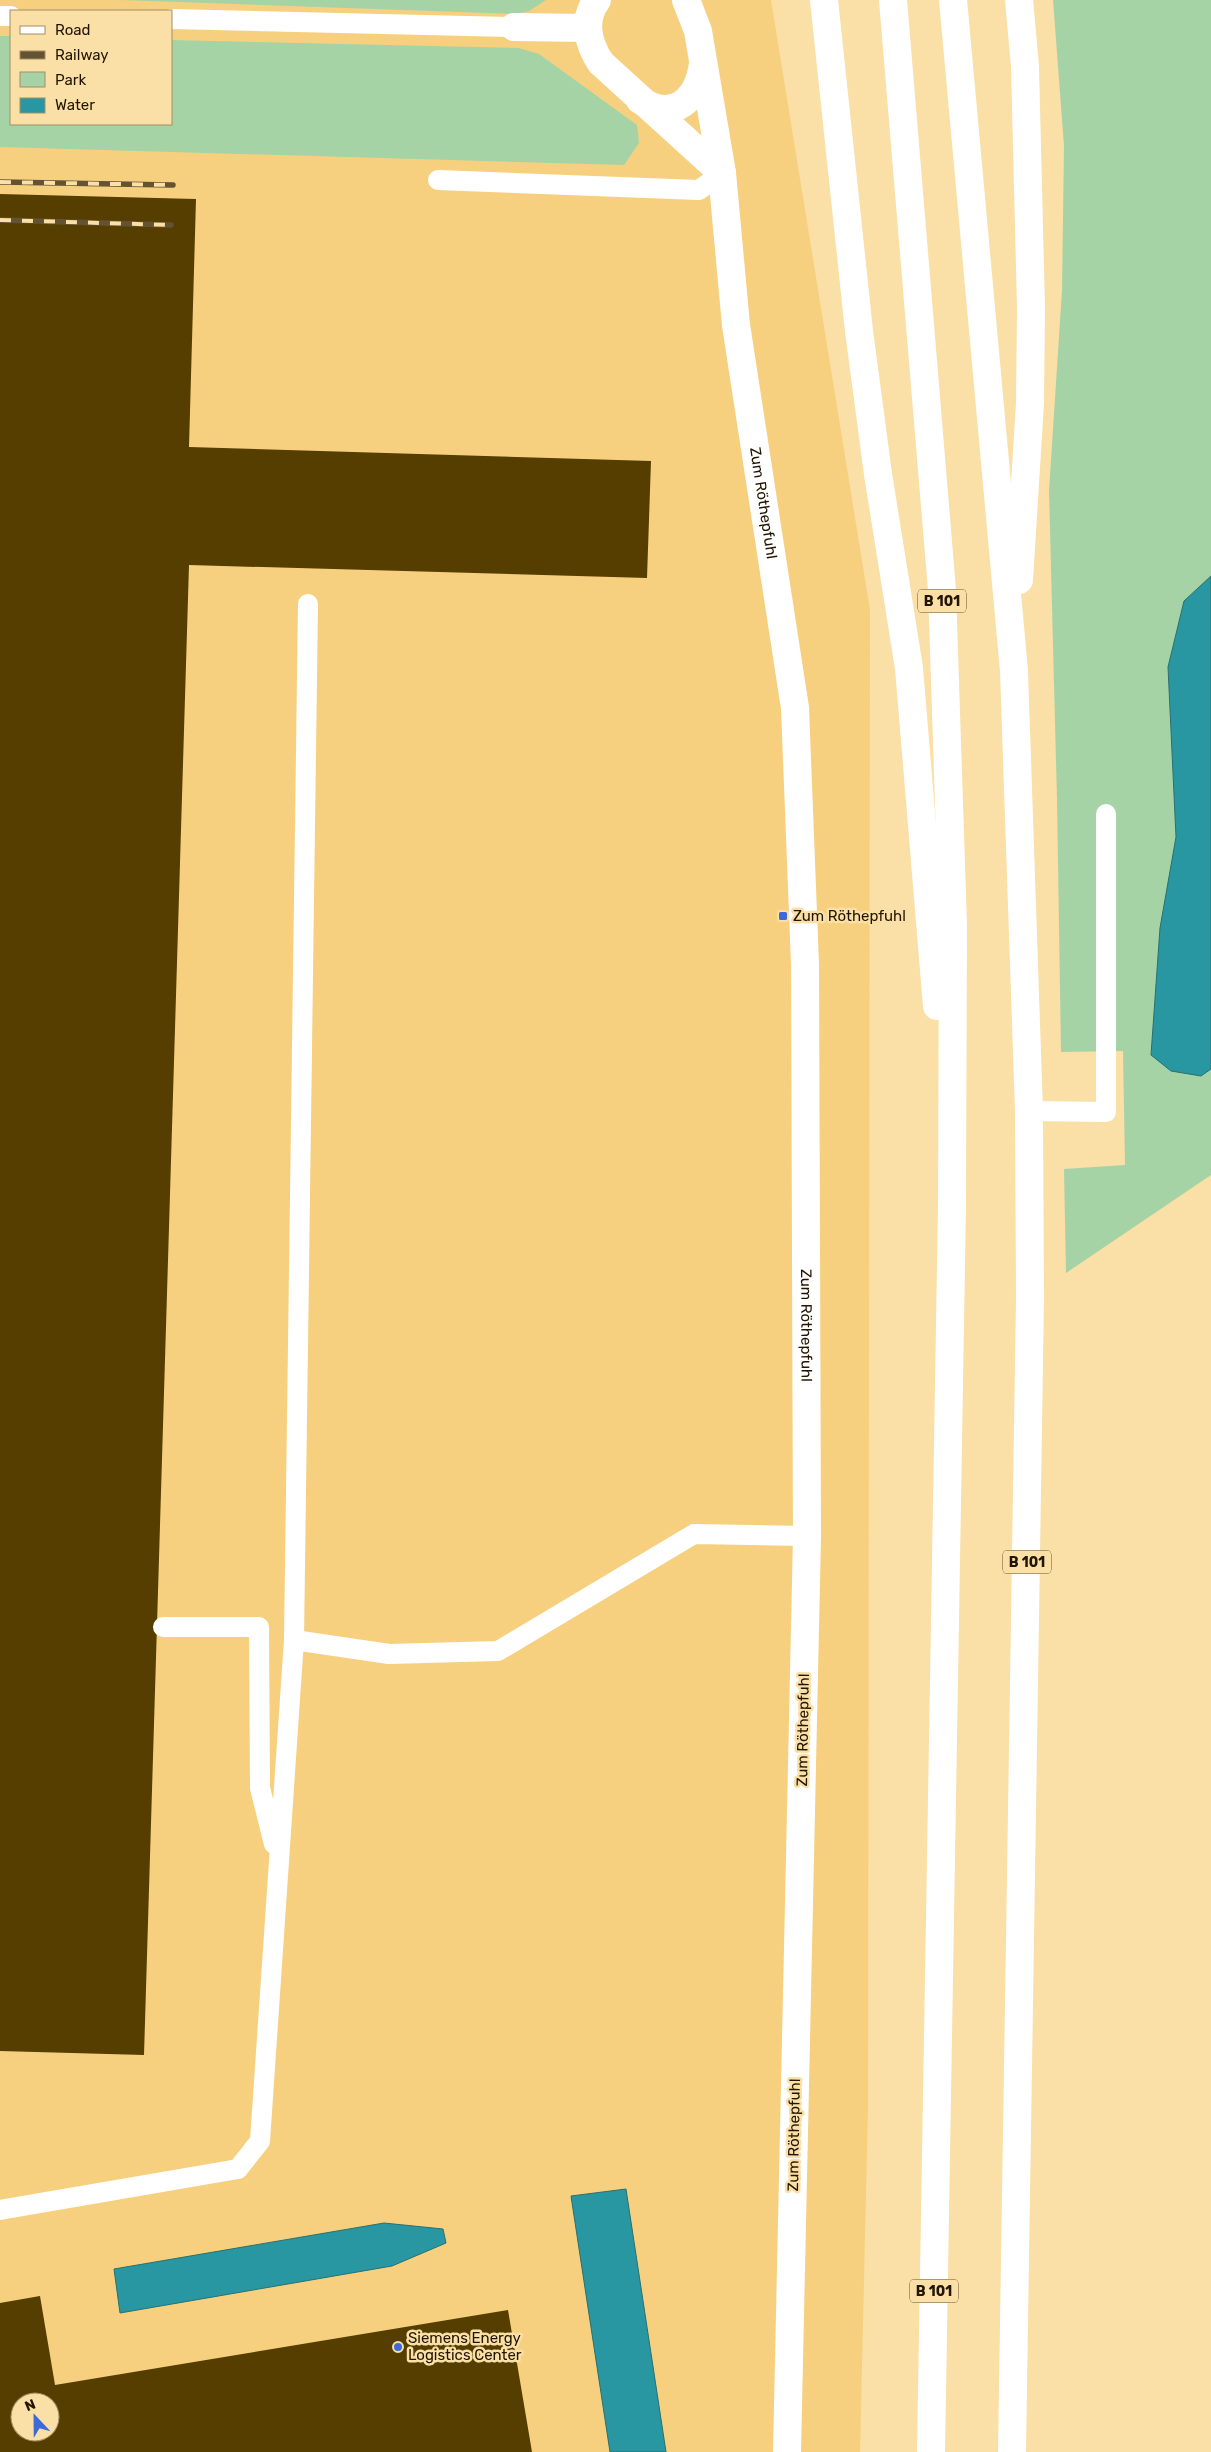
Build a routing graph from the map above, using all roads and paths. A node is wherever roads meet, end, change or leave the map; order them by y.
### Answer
1 (597, 0) edge
2 (686, 0) edge
3 (824, 0) edge
4 (893, 0) edge
5 (953, 0) edge
6 (1019, 0) edge
7 (172, 19) edge
8 (514, 27) joint
9 (588, 28) junction
10 (703, 63) junction
11 (635, 96) junction
12 (722, 173) junction
13 (438, 180) dead end
14 (308, 604) dead end
15 (1014, 672) junction
16 (1106, 814) dead end
17 (1029, 1111) junction
18 (952, 1205) junction
19 (807, 1536) junction
20 (163, 1627) dead end
21 (294, 1640) junction
22 (279, 1862) junction
23 (0, 2210) edge
24 (787, 2452) edge
25 (931, 2452) edge
26 (1012, 2452) edge

1 - 9 main road
2 - 10 main road, Zum Röthepfuhl
3 - 18 main road, B 101
4 - 18 main road, B 101
5 - 15 main road, B 101
6 - 15 main road, B 101
7 - 8 lane
8 - 9 main road
9 - 11 main road, Zum Röthepfuhl
10 - 11 main road, Zum Röthepfuhl
10 - 12 main road, Zum Röthepfuhl
11 - 12 main road, Zum Röthepfuhl
12 - 13 lane
12 - 19 main road, Zum Röthepfuhl
14 - 21 lane
15 - 17 main road, B 101
16 - 17 lane
17 - 26 main road, B 101
18 - 25 main road, B 101
19 - 21 lane
19 - 24 main road, Zum Röthepfuhl
20 - 22 lane
21 - 22 lane
22 - 23 lane

